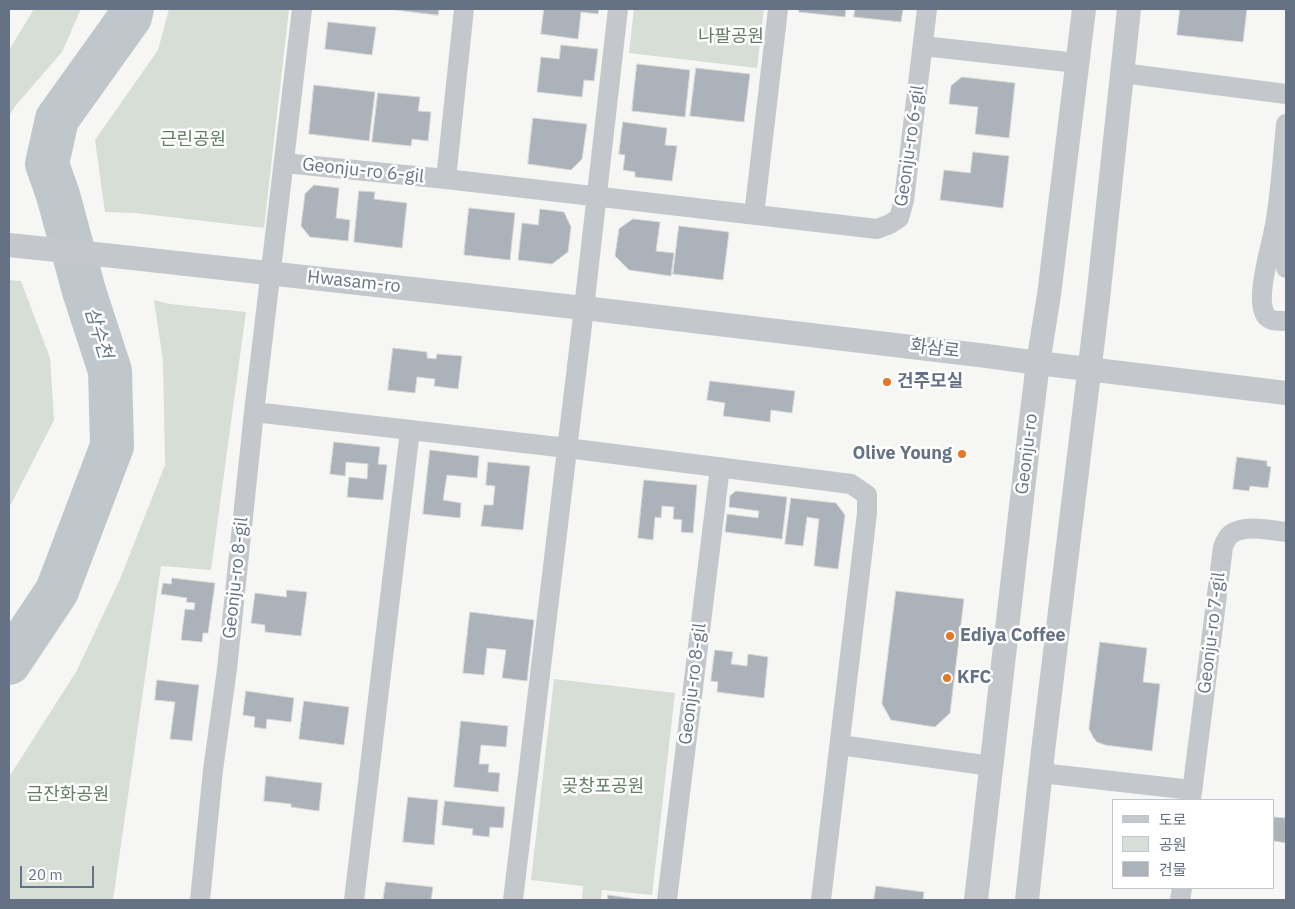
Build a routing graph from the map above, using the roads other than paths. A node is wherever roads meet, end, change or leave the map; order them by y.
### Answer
1 (302, 9) edge
2 (464, 9) edge
3 (618, 9) edge
4 (778, 9) edge
5 (927, 9) edge
6 (1084, 9) edge
7 (1129, 9) edge
8 (924, 46) junction
9 (1077, 63) junction
10 (1122, 73) junction
11 (1286, 94) edge
12 (1286, 124) edge
13 (284, 162) junction
14 (446, 179) junction
15 (596, 196) junction
16 (754, 215) junction
17 (1276, 220) junction
18 (17, 246) edge
19 (1286, 268) edge
20 (271, 273) junction
21 (584, 308) junction
22 (1286, 321) edge
23 (1038, 363) junction
24 (1088, 369) junction
25 (1286, 393) edge
26 (254, 412) junction
27 (410, 430) junction
28 (567, 448) junction
29 (720, 468) junction
30 (1286, 532) edge
31 (840, 745) junction
32 (991, 766) junction
33 (1041, 773) junction
34 (1192, 795) edge
35 (200, 900) edge
36 (354, 900) edge
37 (513, 900) edge
38 (666, 900) edge
39 (821, 900) edge
40 (976, 900) edge
41 (1027, 900) edge

1 - 13 street, Geonju-ro 6-gil
2 - 14 street
3 - 15 street
4 - 16 street
5 - 8 street, Geonju-ro 6-gil
6 - 9 street, Geonju-ro
7 - 10 street
8 - 9 street
8 - 16 street, Geonju-ro 6-gil
9 - 23 street, Geonju-ro
10 - 11 street
10 - 24 street
12 - 17 street
13 - 14 street, Geonju-ro 6-gil
13 - 20 street, Geonju-ro 8-gil
14 - 15 street, Geonju-ro 6-gil
15 - 16 street, Geonju-ro 6-gil
15 - 21 street
17 - 19 street
17 - 22 street
18 - 20 street, Hwasam-ro
20 - 21 street, Hwasam-ro
20 - 26 street, Geonju-ro 8-gil
21 - 23 street, 화삼로
21 - 28 street
23 - 24 street, 화삼로
23 - 32 street, Geonju-ro
24 - 25 street, 화삼로
24 - 33 street
26 - 27 street
26 - 35 street, Geonju-ro 8-gil
27 - 28 street
27 - 36 street
28 - 29 street
28 - 37 street
29 - 31 street
29 - 38 street, Geonju-ro 8-gil
30 - 34 street, Geonju-ro 7-gil
31 - 32 street
31 - 39 street
32 - 40 street, Geonju-ro
33 - 34 street, Geonju-ro 7-gil
33 - 41 street

